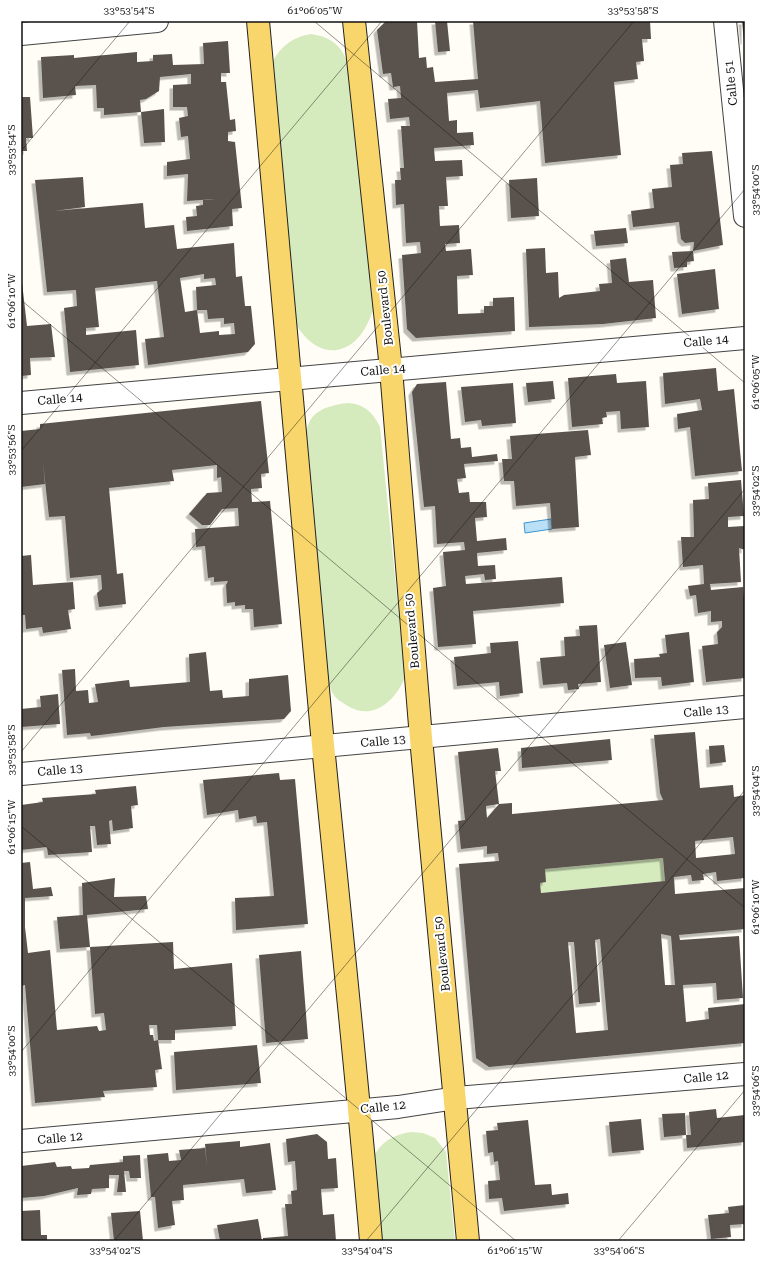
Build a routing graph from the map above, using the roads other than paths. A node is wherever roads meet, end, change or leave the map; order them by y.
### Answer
1 (157, 21) edge
2 (258, 21) edge
3 (354, 21) edge
4 (725, 21) edge
5 (21, 34) edge
6 (745, 216) edge
7 (745, 338) edge
8 (391, 369) junction
9 (292, 378) junction
10 (21, 403) edge
11 (745, 707) edge
12 (421, 738) junction
13 (323, 746) junction
14 (21, 774) edge
15 (745, 1074) edge
16 (456, 1098) junction
17 (360, 1110) junction
18 (21, 1141) edge
19 (371, 1241) edge
20 (468, 1241) edge

1 - 5 street
2 - 9 main road
3 - 8 main road, Boulevard 50
4 - 6 street, Calle 51
7 - 8 street, Calle 14
8 - 9 street, Calle 14
8 - 12 main road, Boulevard 50
9 - 10 street, Calle 14
9 - 13 main road
11 - 12 street, Calle 13
12 - 13 street, Calle 13
12 - 16 main road, Boulevard 50
13 - 14 street, Calle 13
13 - 17 main road
15 - 16 street, Calle 12
16 - 17 street, Calle 12
16 - 20 main road, Boulevard 50
17 - 18 street, Calle 12
17 - 19 main road

